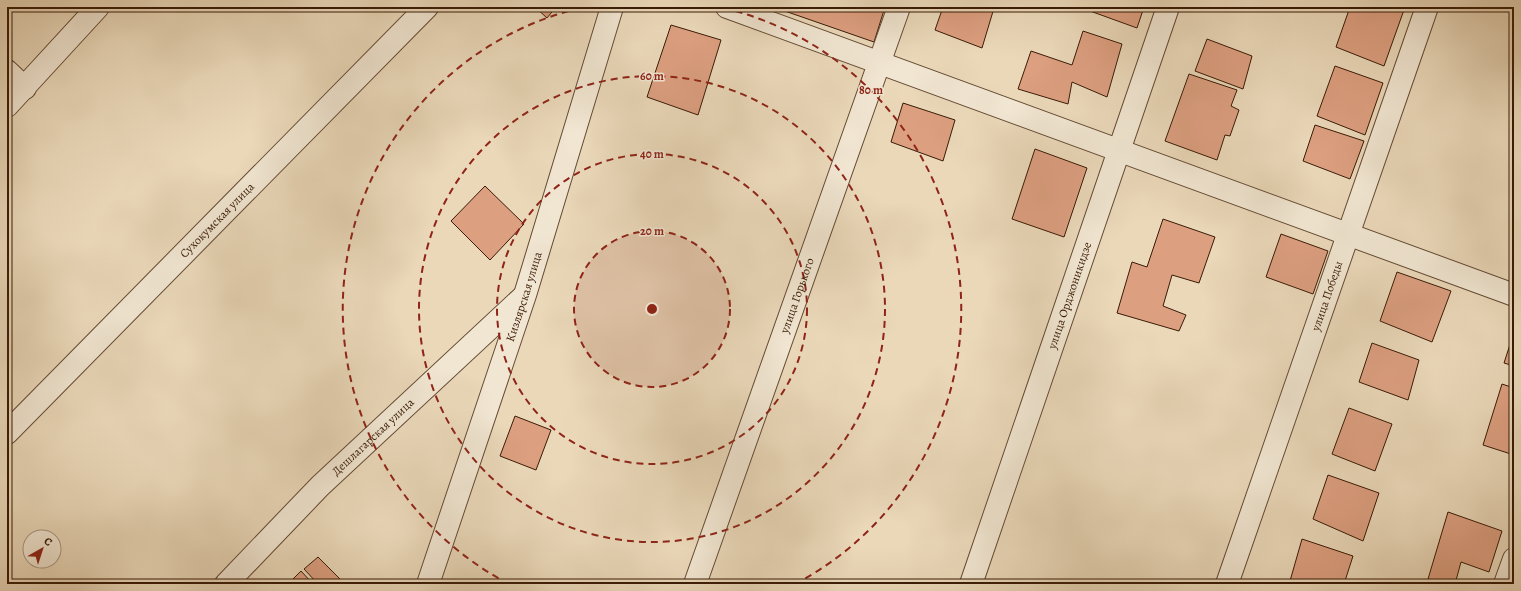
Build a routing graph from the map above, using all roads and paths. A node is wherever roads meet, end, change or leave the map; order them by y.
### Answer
1 (98, 7) edge
2 (427, 7) edge
3 (612, 7) edge
4 (727, 7) edge
5 (899, 7) edge
6 (1168, 7) edge
7 (1427, 7) edge
8 (880, 62) junction
9 (7, 71) edge
10 (25, 88) junction
11 (7, 106) edge
12 (1119, 152) junction
13 (1348, 235) junction
14 (525, 295) junction
15 (1514, 295) edge
16 (7, 433) edge
17 (1514, 559) edge
18 (226, 584) edge
19 (428, 584) edge
20 (695, 584) edge
21 (971, 584) edge
22 (1227, 584) edge
23 (1505, 584) edge

1 - 10 street
2 - 16 street, Сухокумская улица
3 - 14 street, Кизлярская улица
4 - 8 street
5 - 8 street, улица Горького
6 - 12 street, улица Орджоникидзе
7 - 13 street, улица Победы
8 - 12 street
8 - 20 street, улица Горького
9 - 10 street
10 - 11 street
12 - 13 street
12 - 21 street, улица Орджоникидзе
13 - 15 street
13 - 22 street, улица Победы
14 - 18 street, Дешлагарская улица
14 - 19 street, Кизлярская улица
17 - 23 street

